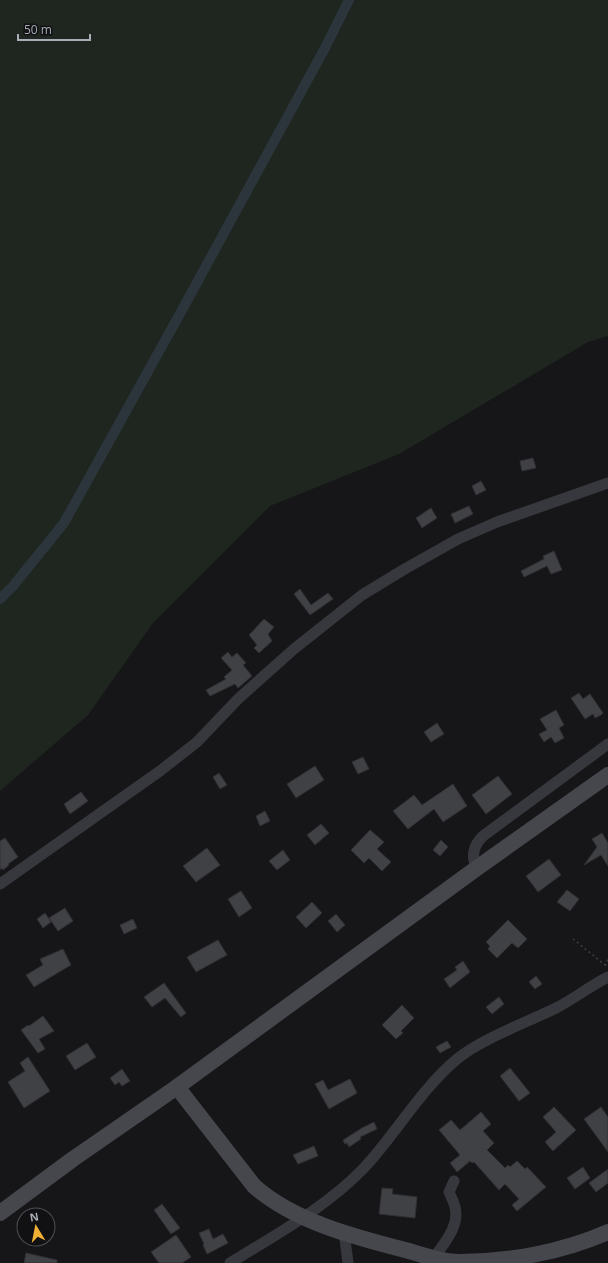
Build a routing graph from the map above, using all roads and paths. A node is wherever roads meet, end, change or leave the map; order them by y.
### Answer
1 (608, 483) edge
2 (608, 744) edge
3 (608, 775) edge
4 (477, 868) junction
5 (0, 884) edge
6 (573, 939) dead end
7 (605, 965) dead end
8 (608, 977) edge
9 (177, 1087) junction
10 (454, 1181) dead end
11 (0, 1213) edge
12 (302, 1218) junction
13 (344, 1232) junction
14 (608, 1232) edge
15 (433, 1260) edge
16 (458, 1262) edge
17 (230, 1263) edge
18 (348, 1263) edge

1 - 5 street
2 - 4 street
3 - 4 main road
4 - 9 main road
6 - 7 path
8 - 12 street
9 - 11 main road
9 - 12 main road
10 - 15 street
12 - 13 main road
12 - 17 street
13 - 15 main road
13 - 18 street
14 - 16 main road
15 - 16 main road

